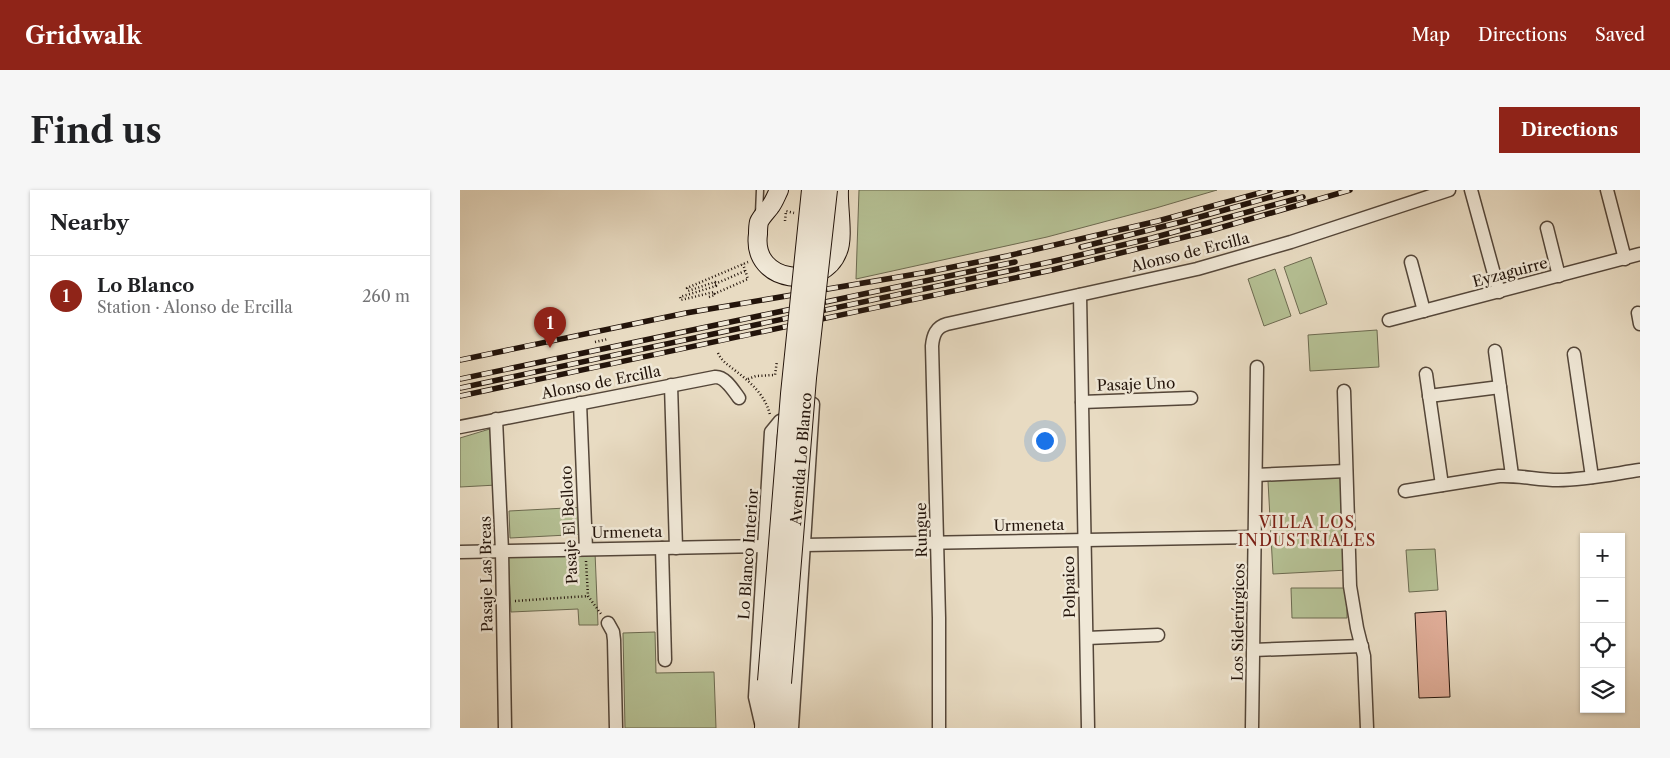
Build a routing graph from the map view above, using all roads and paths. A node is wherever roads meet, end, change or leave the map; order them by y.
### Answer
1 (760, 190) edge
2 (779, 190) edge
3 (811, 190) edge
4 (828, 190) edge
5 (839, 190) edge
6 (1450, 190) edge
7 (1471, 190) edge
8 (1607, 190) edge
9 (759, 222) junction
10 (1547, 228) dead end
11 (1640, 254) edge
12 (1625, 258) junction
13 (749, 261) dead end
14 (1411, 262) dead end
15 (743, 264) junction
16 (745, 271) junction
17 (1559, 276) junction
18 (715, 284) junction
19 (1499, 292) junction
20 (714, 294) junction
21 (1080, 295) junction
22 (709, 297) dead end
23 (1424, 311) junction
24 (1389, 320) dead end
25 (936, 332) joint
26 (608, 339) dead end
27 (595, 342) dead end
28 (1495, 351) dead end
29 (718, 353) dead end
30 (1574, 354) dead end
31 (778, 356) dead end
32 (1257, 367) dead end
33 (1426, 374) dead end
34 (814, 379) dead end
35 (747, 380) junction
36 (671, 385) junction
37 (1500, 387) junction
38 (1344, 391) dead end
39 (1429, 396) junction
40 (739, 398) dead end
41 (1191, 398) dead end
42 (1082, 402) junction
43 (580, 403) junction
44 (496, 419) junction
45 (460, 426) edge
46 (812, 426) junction
47 (771, 432) junction
48 (1346, 470) junction
49 (1640, 470) edge
50 (1256, 475) junction
51 (1512, 475) junction
52 (1592, 477) junction
53 (1442, 486) junction
54 (1404, 491) dead end
55 (1255, 538) junction
56 (1085, 541) junction
57 (937, 543) junction
58 (804, 545) junction
59 (764, 546) junction
60 (662, 548) junction
61 (676, 548) junction
62 (586, 550) junction
63 (502, 551) junction
64 (460, 552) edge
65 (588, 596) junction
66 (503, 602) junction
67 (608, 623) joint
68 (1158, 635) dead end
69 (1087, 638) junction
70 (1362, 646) junction
71 (1254, 650) junction
72 (665, 660) dead end
73 (774, 682) junction
74 (505, 728) edge
75 (616, 728) edge
76 (763, 728) edge
77 (781, 728) edge
78 (792, 728) edge
79 (939, 728) edge
80 (1088, 728) edge
81 (1252, 728) edge
82 (1367, 728) edge

1 - 9 lane
2 - 9 main road
3 - 73 main road, Avenida Lo Blanco, bridge
4 - 73 main road, Avenida Lo Blanco, bridge
5 - 9 main road
6 - 21 street, Alonso de Ercilla
7 - 19 street
8 - 12 street
10 - 17 street
11 - 12 street, Eyzaguirre
12 - 17 street, Eyzaguirre
13 - 15 path
14 - 23 street
15 - 16 path
15 - 18 path
16 - 18 path
16 - 20 path
17 - 19 street, Eyzaguirre
18 - 20 path
19 - 23 street, Eyzaguirre
20 - 22 path
21 - 25 street, Alonso de Ercilla
21 - 42 street, Polpaico
23 - 24 street, Eyzaguirre
25 - 57 street, Rungue
26 - 27 path
28 - 37 street
29 - 35 path
30 - 52 street
31 - 35 path
32 - 50 street, Los Siderúrgicos
33 - 39 street
34 - 46 street
35 - 47 path
36 - 40 street, Alonso de Ercilla
36 - 43 street, Alonso de Ercilla
36 - 61 street
37 - 39 street
37 - 51 street
38 - 48 street
39 - 53 street
41 - 42 street, Pasaje Uno
42 - 56 street, Polpaico
43 - 44 street, Alonso de Ercilla
43 - 62 street, Pasaje El Belloto
44 - 45 street, Alonso de Ercilla
44 - 63 street, Pasaje Las Breas
46 - 47 street
46 - 58 street
47 - 59 street, Lo Blanco Interior
48 - 50 street
48 - 70 street
49 - 52 street
50 - 55 street, Los Siderúrgicos
51 - 52 street
51 - 53 street
53 - 54 street
55 - 56 street, Urmeneta
55 - 71 street, Los Siderúrgicos
56 - 57 street, Urmeneta
56 - 69 street, Polpaico
57 - 58 street, Urmeneta
57 - 79 street, Rungue
58 - 78 street
59 - 61 street, Urmeneta
59 - 76 street, Lo Blanco Interior
60 - 61 street, Urmeneta
60 - 62 street, Urmeneta
60 - 72 street
62 - 63 street, Urmeneta
62 - 65 path, Pasaje El Belloto
63 - 64 street, Urmeneta
63 - 66 street, Pasaje Las Breas
65 - 66 path
65 - 67 path, Pasaje El Belloto
66 - 74 street, Pasaje Las Breas
67 - 75 street
68 - 69 street
69 - 80 street, Polpaico
70 - 71 street
70 - 82 street
71 - 81 street, Los Siderúrgicos
73 - 76 main road, Avenida Lo Blanco
73 - 77 main road, Avenida Lo Blanco

